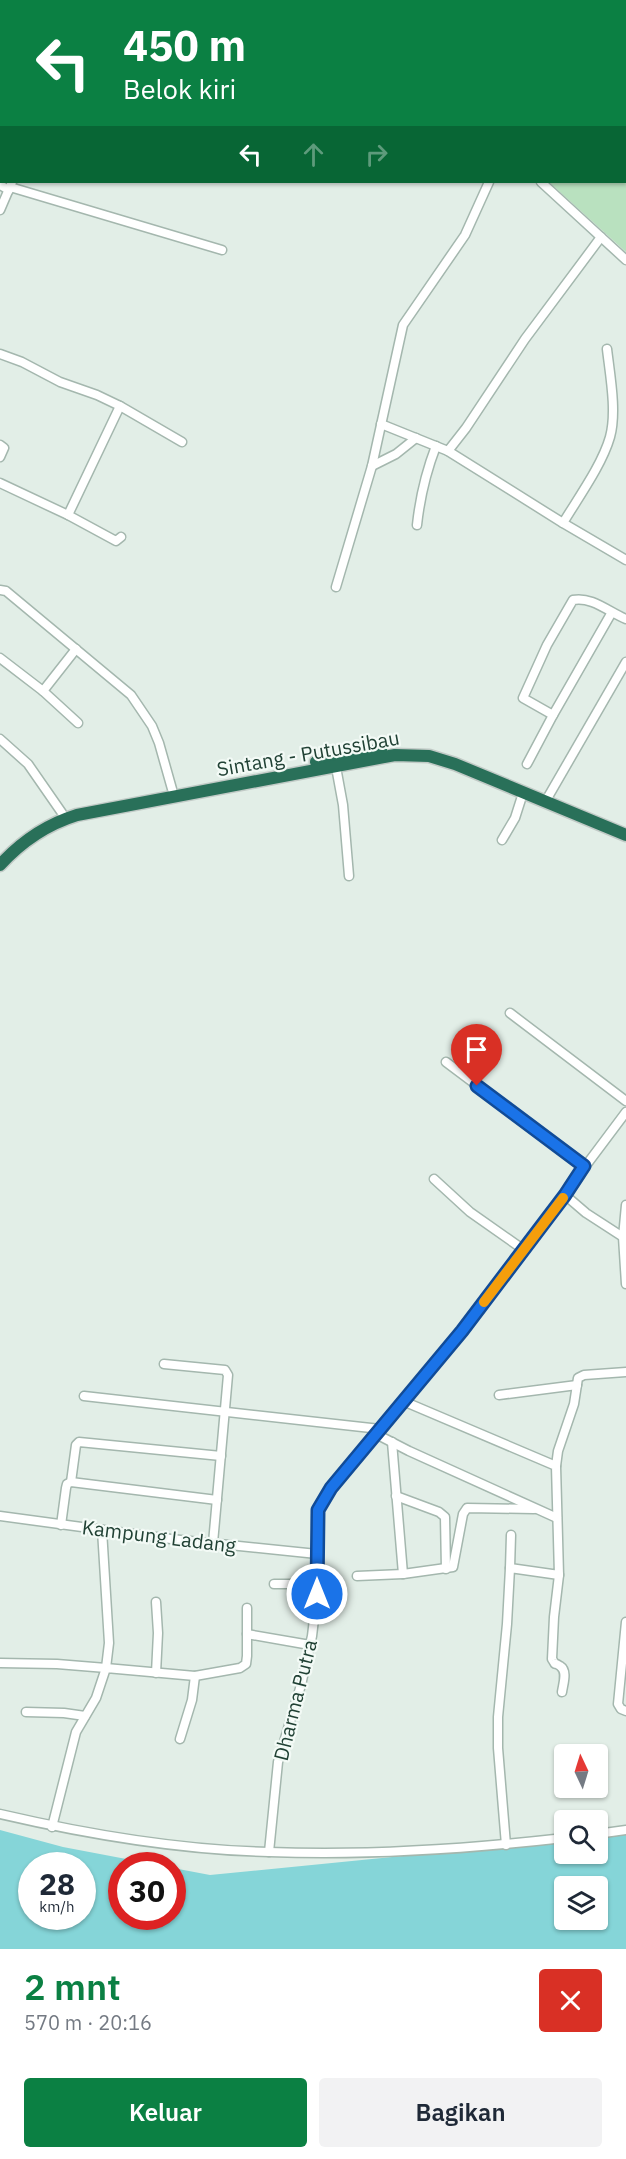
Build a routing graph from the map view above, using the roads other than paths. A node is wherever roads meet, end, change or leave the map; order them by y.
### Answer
1 (489, 183) edge
2 (542, 183) edge
3 (0, 185) edge
4 (10, 186) edge
5 (0, 210) edge
6 (601, 237) junction
7 (222, 250) dead end
8 (626, 260) edge
9 (607, 349) dead end
10 (0, 354) edge
11 (120, 405) junction
12 (381, 424) junction
13 (416, 438) junction
14 (182, 442) dead end
15 (0, 445) edge
16 (436, 446) junction
17 (448, 451) junction
18 (0, 457) edge
19 (372, 466) junction
20 (0, 483) edge
21 (68, 515) junction
22 (563, 523) junction
23 (417, 525) dead end
24 (121, 537) dead end
25 (626, 560) edge
26 (336, 587) dead end
27 (0, 590) edge
28 (612, 612) junction
29 (626, 620) edge
30 (76, 649) junction
31 (0, 658) edge
32 (626, 662) edge
33 (43, 691) junction
34 (553, 715) junction
35 (78, 723) dead end
36 (0, 739) edge
37 (527, 764) dead end
38 (336, 767) junction
39 (221, 784) junction
40 (172, 789) junction
41 (523, 793) junction
42 (549, 797) junction
43 (62, 813) junction
44 (626, 829) edge
45 (626, 836) edge
46 (502, 840) dead end
47 (0, 855) edge
48 (0, 865) edge
49 (349, 876) dead end
50 (510, 1013) dead end
51 (446, 1062) dead end
52 (626, 1101) edge
53 (626, 1112) edge
54 (584, 1166) junction
55 (434, 1179) dead end
56 (565, 1195) junction
57 (626, 1205) edge
58 (623, 1236) junction
59 (524, 1250) junction
60 (626, 1284) edge
61 (164, 1364) dead end
62 (626, 1372) edge
63 (577, 1385) junction
64 (499, 1395) dead end
65 (84, 1396) dead end
66 (403, 1401) junction
67 (224, 1413) junction
68 (378, 1431) junction
69 (392, 1442) junction
70 (221, 1456) junction
71 (556, 1466) junction
72 (71, 1482) junction
73 (396, 1496) junction
74 (217, 1500) junction
75 (538, 1509) junction
76 (0, 1516) edge
77 (557, 1518) junction
78 (61, 1525) junction
79 (102, 1530) junction
80 (511, 1535) dead end
81 (213, 1543) junction
82 (317, 1554) junction
83 (510, 1568) junction
84 (446, 1569) junction
85 (403, 1574) junction
86 (559, 1575) junction
87 (357, 1576) dead end
88 (274, 1584) dead end
89 (318, 1584) junction
90 (156, 1602) dead end
91 (247, 1608) dead end
92 (626, 1622) edge
93 (247, 1634) junction
94 (310, 1645) junction
95 (0, 1663) edge
96 (106, 1668) junction
97 (156, 1674) junction
98 (195, 1676) junction
99 (562, 1692) dead end
100 (626, 1711) edge
101 (26, 1712) dead end
102 (85, 1716) junction
103 (180, 1739) dead end
104 (0, 1814) edge
105 (52, 1827) junction
106 (626, 1830) edge
107 (608, 1832) edge
108 (554, 1839) edge
109 (506, 1845) junction
110 (269, 1852) junction

1 - 12 street
2 - 6 street
3 - 4 street
4 - 5 street
4 - 7 street
6 - 8 street
6 - 17 street
9 - 22 street
10 - 11 street
11 - 14 street
11 - 21 street
12 - 13 street
12 - 19 street
13 - 16 street
13 - 19 street
15 - 18 street
16 - 17 street
16 - 23 street
17 - 22 street
19 - 26 street
20 - 21 street
21 - 24 street
22 - 25 street
27 - 30 street
28 - 29 street
28 - 34 street
28 - 34 street
30 - 33 street
30 - 40 street
31 - 33 street
32 - 42 street
33 - 35 street
34 - 37 street
36 - 43 street
38 - 39 highway, Sintang - Putussibau
38 - 41 highway, Sintang - Putussibau
38 - 49 street
39 - 40 highway, Sintang - Putussibau
39 - 42 highway, Sintang - Putussibau
39 - 48 highway, Sintang - Putussibau
40 - 43 highway, Sintang - Putussibau
41 - 45 highway, Sintang - Putussibau
41 - 46 street
42 - 44 highway, Sintang - Putussibau
43 - 47 highway, Sintang - Putussibau
50 - 52 street
51 - 54 street
53 - 54 street, Dharma Putra
54 - 56 street, Dharma Putra
55 - 59 street
56 - 58 street
56 - 59 street, Dharma Putra
57 - 58 street
58 - 60 street
59 - 66 street, Dharma Putra
61 - 67 street
62 - 63 street
63 - 64 street
63 - 71 street
65 - 67 street
66 - 68 street, Dharma Putra
66 - 71 street
67 - 68 street
67 - 70 street
68 - 69 street
68 - 82 street, Dharma Putra
69 - 73 street
69 - 75 street
70 - 72 street
70 - 74 street
71 - 77 street
72 - 74 street
72 - 78 street
73 - 84 street
73 - 85 street
74 - 81 street
75 - 77 street
75 - 84 street
76 - 78 street, Kampung Ladang
77 - 86 street
78 - 79 street, Kampung Ladang
79 - 81 street, Kampung Ladang
79 - 96 street
80 - 83 street
81 - 82 street, Kampung Ladang
82 - 89 street, Dharma Putra
83 - 86 street
83 - 109 street
84 - 85 street
85 - 87 street
86 - 99 street
88 - 89 street
89 - 94 street, Dharma Putra
90 - 97 street
91 - 93 street
92 - 100 street
93 - 94 street
93 - 98 street
94 - 110 street, Dharma Putra
95 - 96 street
96 - 97 street
96 - 102 street
97 - 98 street
98 - 103 street
101 - 102 street
102 - 105 street
104 - 105 street
105 - 110 street
106 - 107 street
108 - 109 street
109 - 110 street

